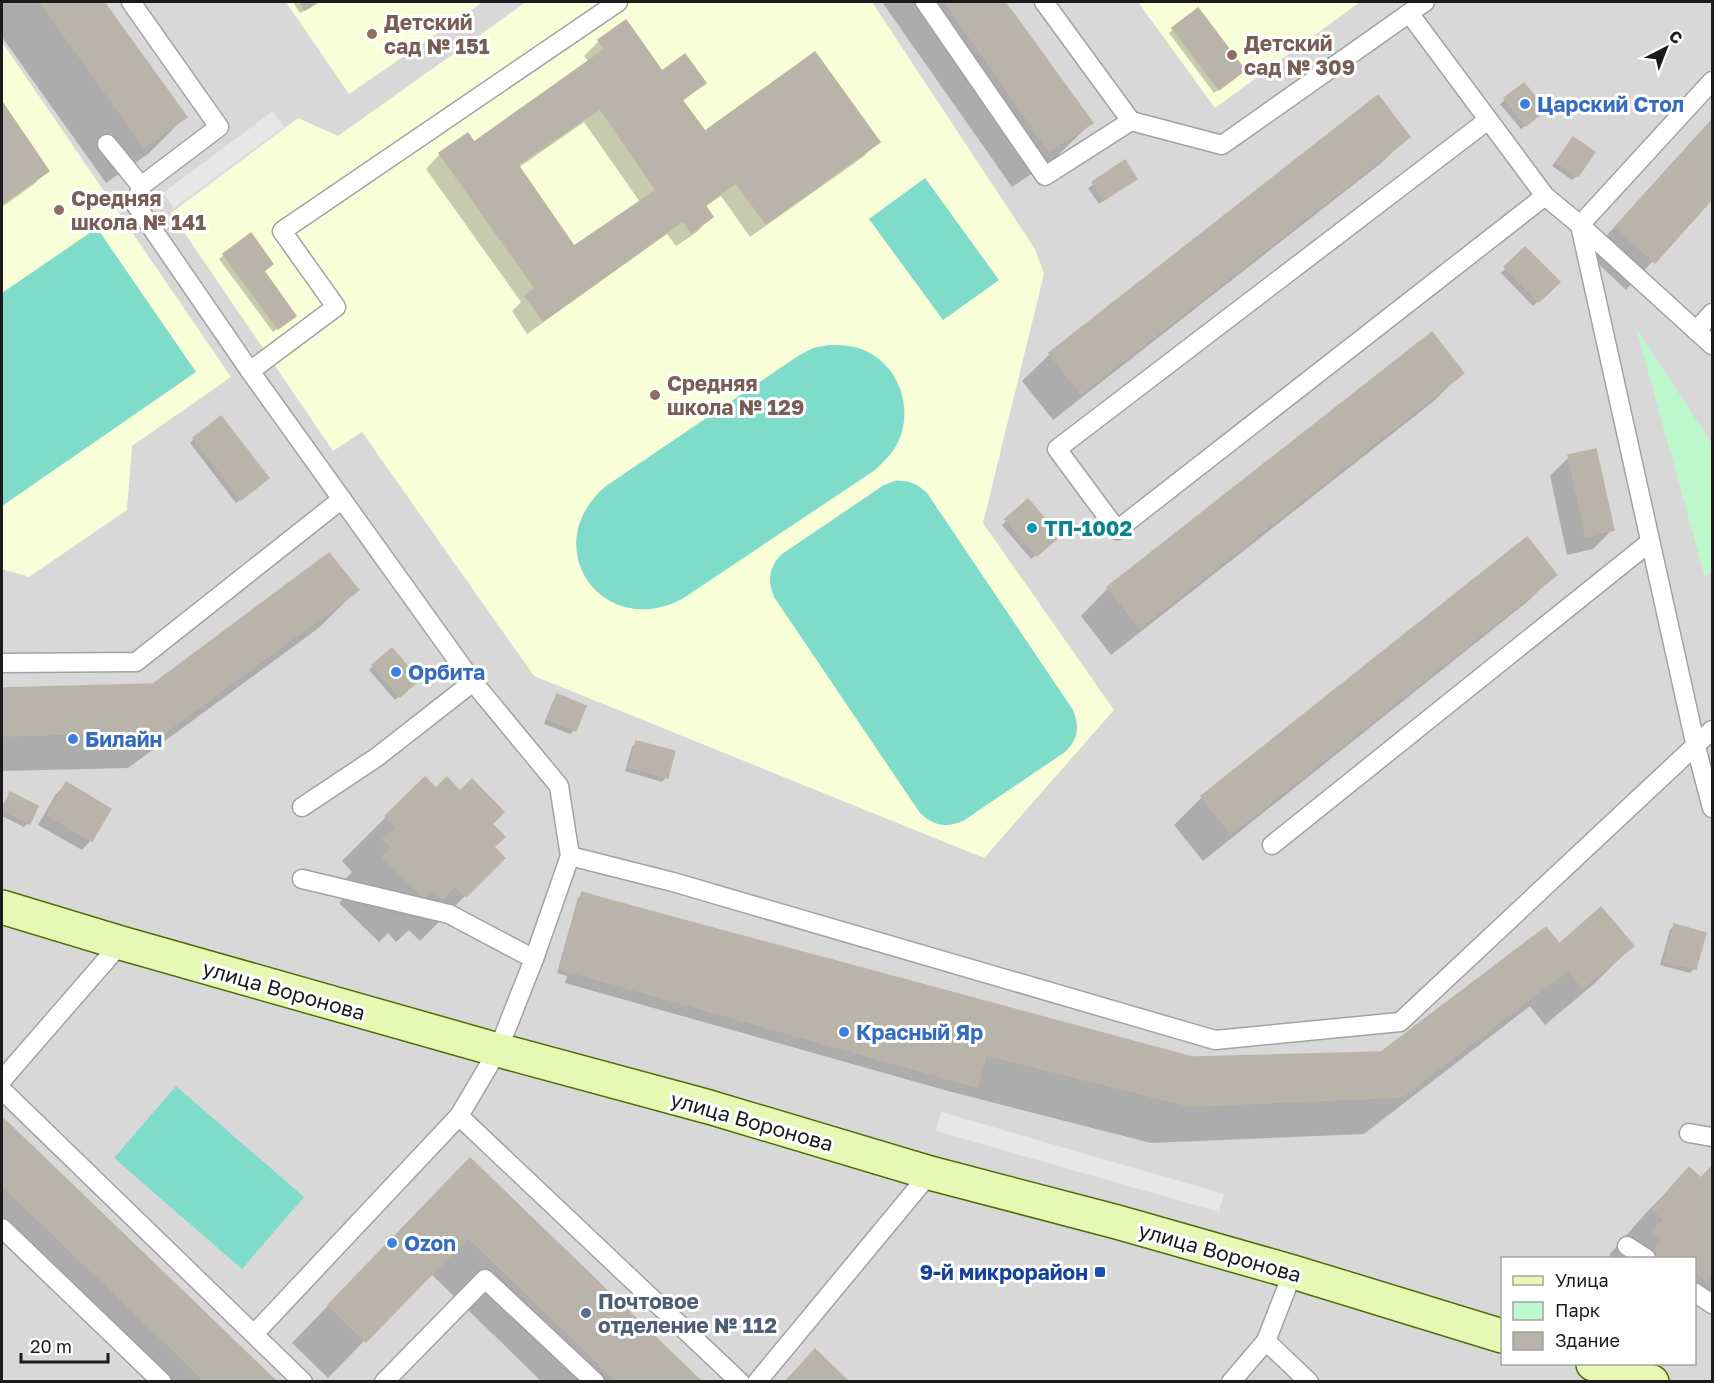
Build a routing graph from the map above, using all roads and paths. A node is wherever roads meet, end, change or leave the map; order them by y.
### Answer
1 (131, 2) edge
2 (618, 2) edge
3 (925, 2) edge
4 (1044, 2) edge
5 (1425, 2) edge
6 (1409, 13) junction
7 (1713, 81) edge
8 (1488, 120) junction
9 (1131, 122) junction
10 (107, 144) dead end
11 (141, 186) junction
12 (1545, 196) junction
13 (1581, 225) junction
14 (1713, 313) edge
15 (1696, 331) junction
16 (1713, 345) edge
17 (250, 371) junction
18 (342, 499) junction
19 (1650, 542) junction
20 (2, 663) edge
21 (473, 682) junction
22 (1713, 730) edge
23 (1696, 747) junction
24 (302, 807) dead end
25 (1713, 808) edge
26 (1272, 845) dead end
27 (570, 856) junction
28 (302, 879) dead end
29 (2, 907) edge
30 (121, 943) junction
31 (534, 959) junction
32 (498, 1050) junction
33 (2, 1080) edge
34 (2, 1090) edge
35 (459, 1116) junction
36 (1689, 1133) dead end
37 (1713, 1137) edge
38 (930, 1173) junction
39 (2, 1228) edge
40 (1627, 1246) dead end
41 (1644, 1257) edge
42 (1293, 1272) junction
43 (1696, 1293) edge
44 (1713, 1304) edge
45 (254, 1334) junction
46 (1501, 1335) edge
47 (1266, 1341) junction
48 (1596, 1365) edge
49 (162, 1382) edge
50 (303, 1382) edge
51 (384, 1382) edge
52 (595, 1382) edge
53 (740, 1382) edge
54 (757, 1382) edge
55 (1230, 1382) edge
56 (1309, 1382) edge
57 (1652, 1382) edge

1 - 11 lane
2 - 17 lane
3 - 9 lane
4 - 9 lane
5 - 6 lane
6 - 8 lane
6 - 9 lane
7 - 13 lane
8 - 12 lane
8 - 12 lane
10 - 11 lane
11 - 17 lane
12 - 13 lane
13 - 15 lane
13 - 19 lane
14 - 15 lane
15 - 16 lane
17 - 18 lane
18 - 20 lane
18 - 21 lane
19 - 23 lane
19 - 26 lane
21 - 24 lane
21 - 27 lane
22 - 23 lane
23 - 25 lane
23 - 27 lane
27 - 31 lane
28 - 31 lane
29 - 30 main road, улица Воронова
30 - 32 main road, улица Воронова
30 - 33 lane
31 - 32 lane
32 - 35 lane
32 - 38 main road, улица Воронова
34 - 45 lane
35 - 45 lane
35 - 53 lane
36 - 37 lane
38 - 42 main road, улица Воронова
38 - 54 lane
39 - 49 lane
40 - 41 lane
42 - 46 main road, улица Воронова
42 - 47 lane
43 - 44 lane
45 - 50 lane
47 - 55 lane
47 - 56 lane
48 - 57 main road
51 - 52 lane

